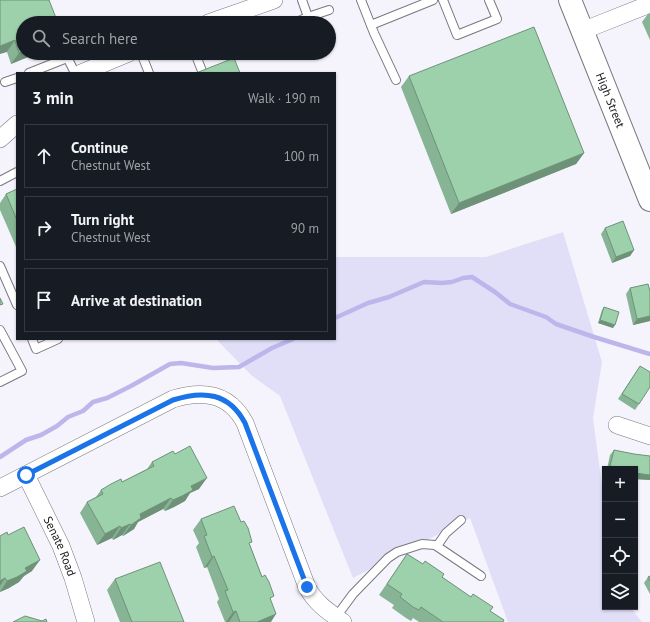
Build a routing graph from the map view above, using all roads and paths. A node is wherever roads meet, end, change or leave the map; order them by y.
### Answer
1 (274, 0) edge
2 (302, 0) edge
3 (360, 0) edge
4 (433, 0) edge
5 (443, 0) edge
6 (489, 0) edge
7 (570, 0) edge
8 (650, 4) edge
9 (329, 10) dead end
10 (228, 16) edge
11 (308, 16) edge
12 (311, 16) edge
13 (370, 25) junction
14 (582, 31) junction
15 (57, 60) edge
16 (68, 60) edge
17 (112, 60) edge
18 (144, 60) edge
19 (198, 60) edge
20 (202, 71) edge
21 (31, 72) edge
22 (74, 72) edge
23 (83, 72) edge
24 (149, 72) edge
25 (16, 78) edge
26 (396, 80) dead end
27 (6, 82) dead end
28 (16, 125) edge
29 (0, 139) edge
30 (16, 173) edge
31 (0, 181) edge
32 (650, 200) edge
33 (0, 266) edge
34 (16, 303) edge
35 (0, 330) edge
36 (32, 340) edge
37 (56, 340) edge
38 (0, 382) edge
39 (617, 425) dead end
40 (650, 436) edge
41 (26, 475) junction
42 (0, 488) edge
43 (461, 520) dead end
44 (437, 546) junction
45 (481, 576) dead end
46 (340, 620) edge
47 (86, 622) edge

1 - 10 street
2 - 11 lane
3 - 13 lane
4 - 13 lane
5 - 6 lane
7 - 14 main road, High Street
8 - 14 street
9 - 12 lane
13 - 26 lane
14 - 32 main road, High Street
15 - 21 lane
16 - 22 lane
17 - 23 street
18 - 24 lane
19 - 20 lane
25 - 27 lane
28 - 29 street
30 - 31 lane
33 - 34 lane
35 - 38 lane
36 - 37 lane
39 - 40 street
41 - 42 street
41 - 46 street
41 - 47 street, Senate Road
43 - 44 lane
44 - 45 lane
44 - 46 lane

